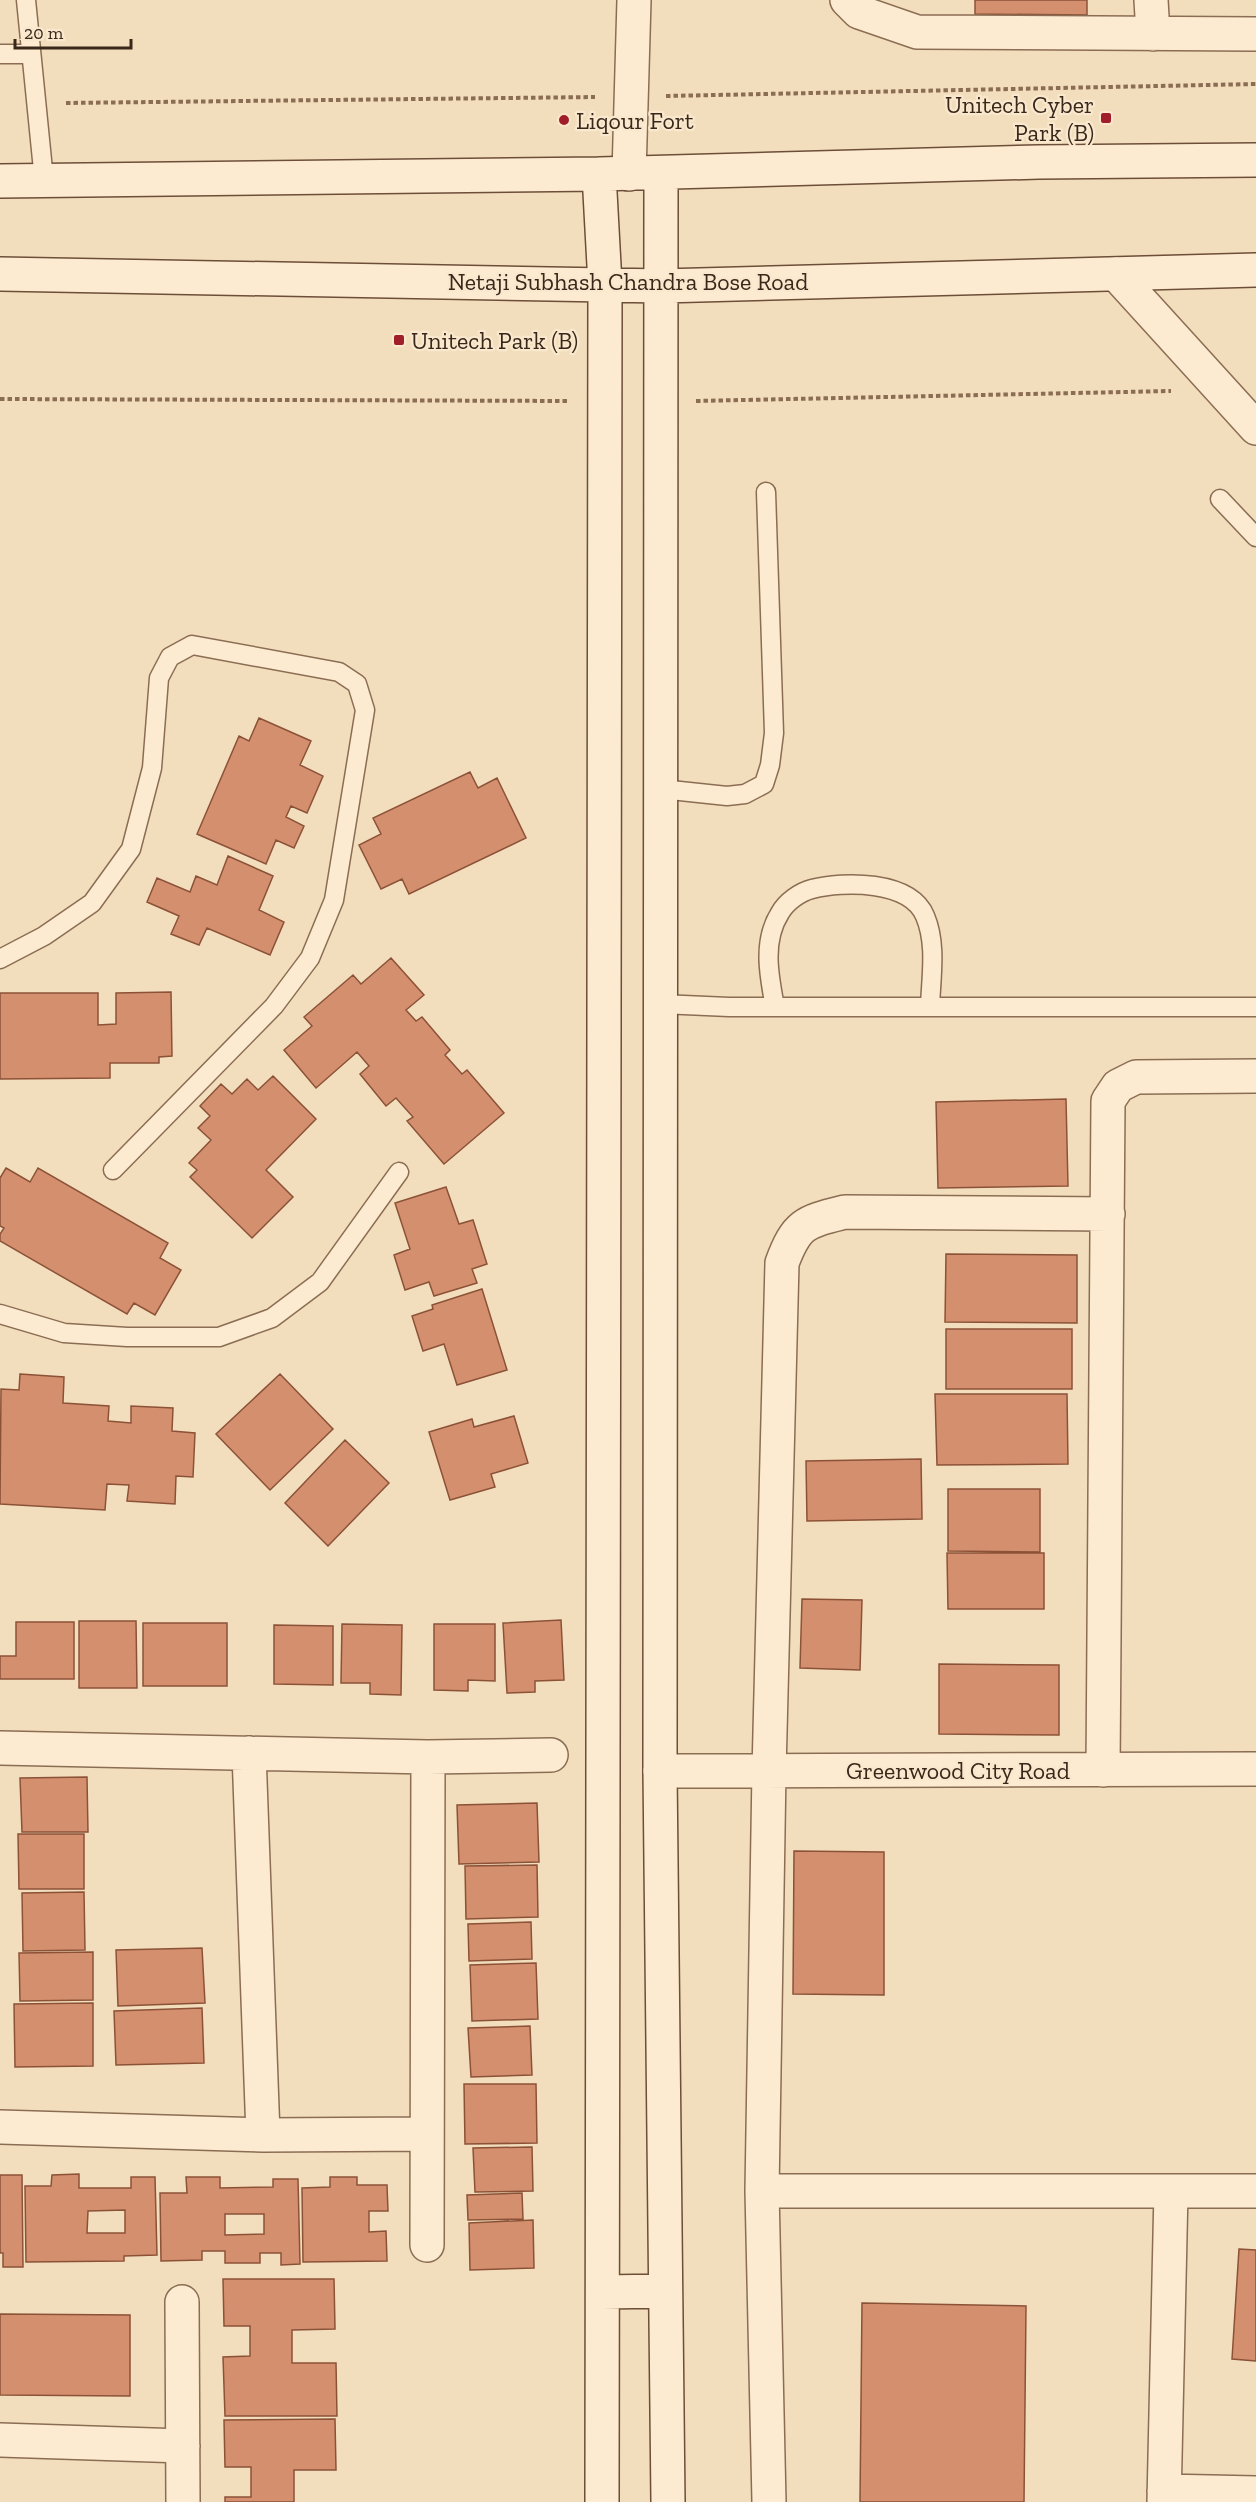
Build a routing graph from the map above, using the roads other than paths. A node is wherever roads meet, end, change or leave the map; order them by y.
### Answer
1 (26, 0) edge
2 (634, 0) edge
3 (847, 0) edge
4 (1151, 0) edge
5 (1153, 34) junction
6 (1256, 34) edge
7 (0, 54) edge
8 (31, 54) junction
9 (1256, 160) edge
10 (661, 173) junction
11 (614, 174) junction
12 (44, 180) junction
13 (0, 181) edge
14 (1256, 270) edge
15 (0, 274) edge
16 (1116, 274) junction
17 (605, 284) junction
18 (662, 286) junction
19 (1256, 428) edge
20 (766, 492) dead end
21 (1220, 499) dead end
22 (1256, 537) edge
23 (662, 789) junction
24 (0, 959) edge
25 (661, 1004) junction
26 (775, 1006) junction
27 (930, 1006) junction
28 (1256, 1007) edge
29 (1256, 1076) edge
30 (113, 1170) dead end
31 (399, 1172) dead end
32 (1108, 1214) junction
33 (0, 1314) edge
34 (0, 1748) edge
35 (249, 1753) junction
36 (551, 1755) dead end
37 (428, 1757) junction
38 (1256, 1769) edge
39 (1103, 1770) junction
40 (660, 1771) junction
41 (769, 1771) junction
42 (0, 2127) edge
43 (427, 2134) junction
44 (263, 2135) junction
45 (1171, 2191) junction
46 (1256, 2191) edge
47 (762, 2192) junction
48 (427, 2246) dead end
49 (665, 2291) junction
50 (603, 2292) junction
51 (182, 2301) dead end
52 (0, 2440) edge
53 (183, 2446) junction
54 (1256, 2493) edge
55 (1164, 2496) edge
56 (183, 2502) edge
57 (602, 2502) edge
58 (668, 2502) edge
59 (769, 2502) edge

1 - 8 lane
2 - 11 main road
3 - 5 main road
4 - 5 main road
5 - 6 main road
7 - 8 lane
8 - 12 lane
9 - 10 main road
10 - 11 main road
10 - 18 main road
11 - 12 main road
11 - 17 main road
12 - 13 main road
14 - 16 main road, Netaji Subhash Chandra Bose Road
15 - 17 main road, Netaji Subhash Chandra Bose Road
16 - 18 main road, Netaji Subhash Chandra Bose Road
16 - 19 main road
17 - 18 main road, Netaji Subhash Chandra Bose Road
17 - 50 main road
18 - 23 main road
20 - 23 lane
21 - 22 lane
23 - 25 main road
24 - 30 lane
25 - 26 lane
25 - 40 main road
26 - 27 lane
26 - 27 lane
27 - 28 lane
29 - 32 main road
31 - 33 lane
32 - 39 main road
32 - 41 main road
34 - 35 main road
35 - 37 main road
35 - 44 main road
36 - 37 main road
37 - 43 main road
38 - 39 main road, Greenwood City Road
39 - 41 main road, Greenwood City Road
40 - 41 main road, Greenwood City Road
40 - 49 main road
41 - 47 main road
42 - 44 main road
43 - 44 main road
43 - 48 main road
45 - 46 main road
45 - 47 main road
45 - 55 main road
47 - 59 main road
49 - 50 main road
49 - 58 main road
50 - 57 main road
51 - 53 main road
52 - 53 main road
53 - 56 main road
54 - 55 main road

